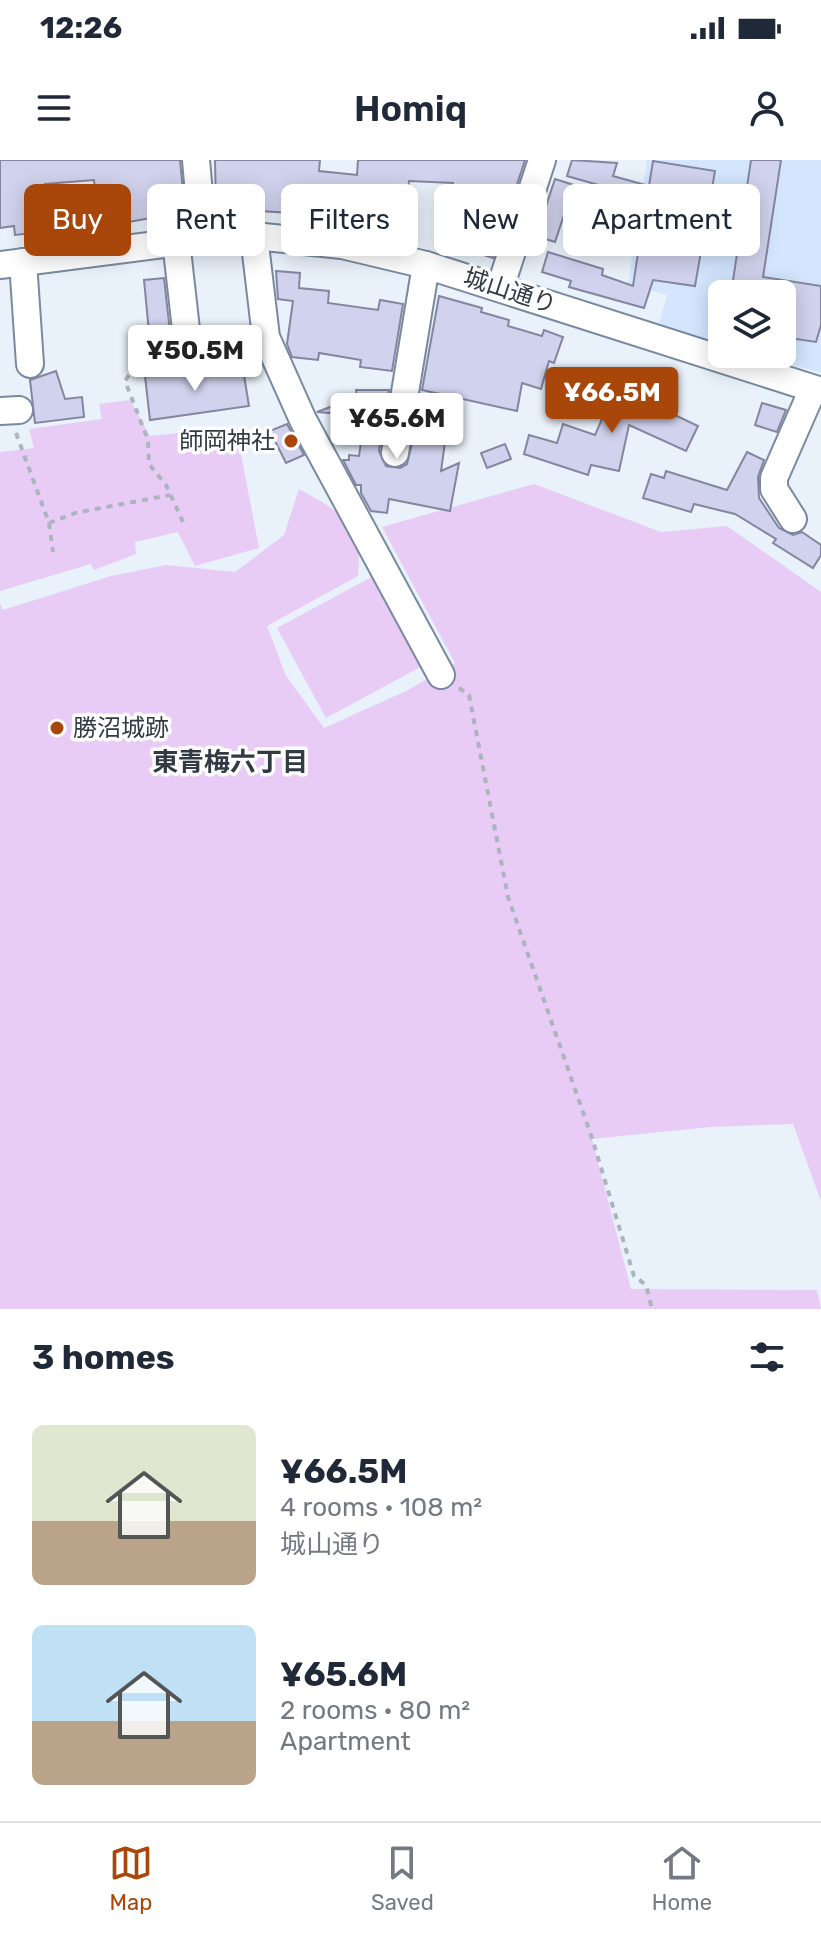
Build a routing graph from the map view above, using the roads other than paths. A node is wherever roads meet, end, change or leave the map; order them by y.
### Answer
1 (196, 160) edge
2 (542, 160) edge
3 (198, 184) edge
4 (265, 237) edge
5 (147, 245) edge
6 (178, 256) edge
7 (256, 256) edge
8 (12, 264) edge
9 (426, 265) junction
10 (500, 288) junction
11 (188, 347) road end
12 (30, 364) dead end
13 (817, 390) edge
14 (395, 453) dead end
15 (793, 519) dead end
16 (441, 675) road end

1 - 3 street
2 - 10 street
4 - 9 street, 城山通り
5 - 8 street, 城山通り
6 - 11 street
7 - 16 street
8 - 12 street
9 - 10 street, 城山通り
9 - 14 street
10 - 13 street, 城山通り
13 - 15 street

